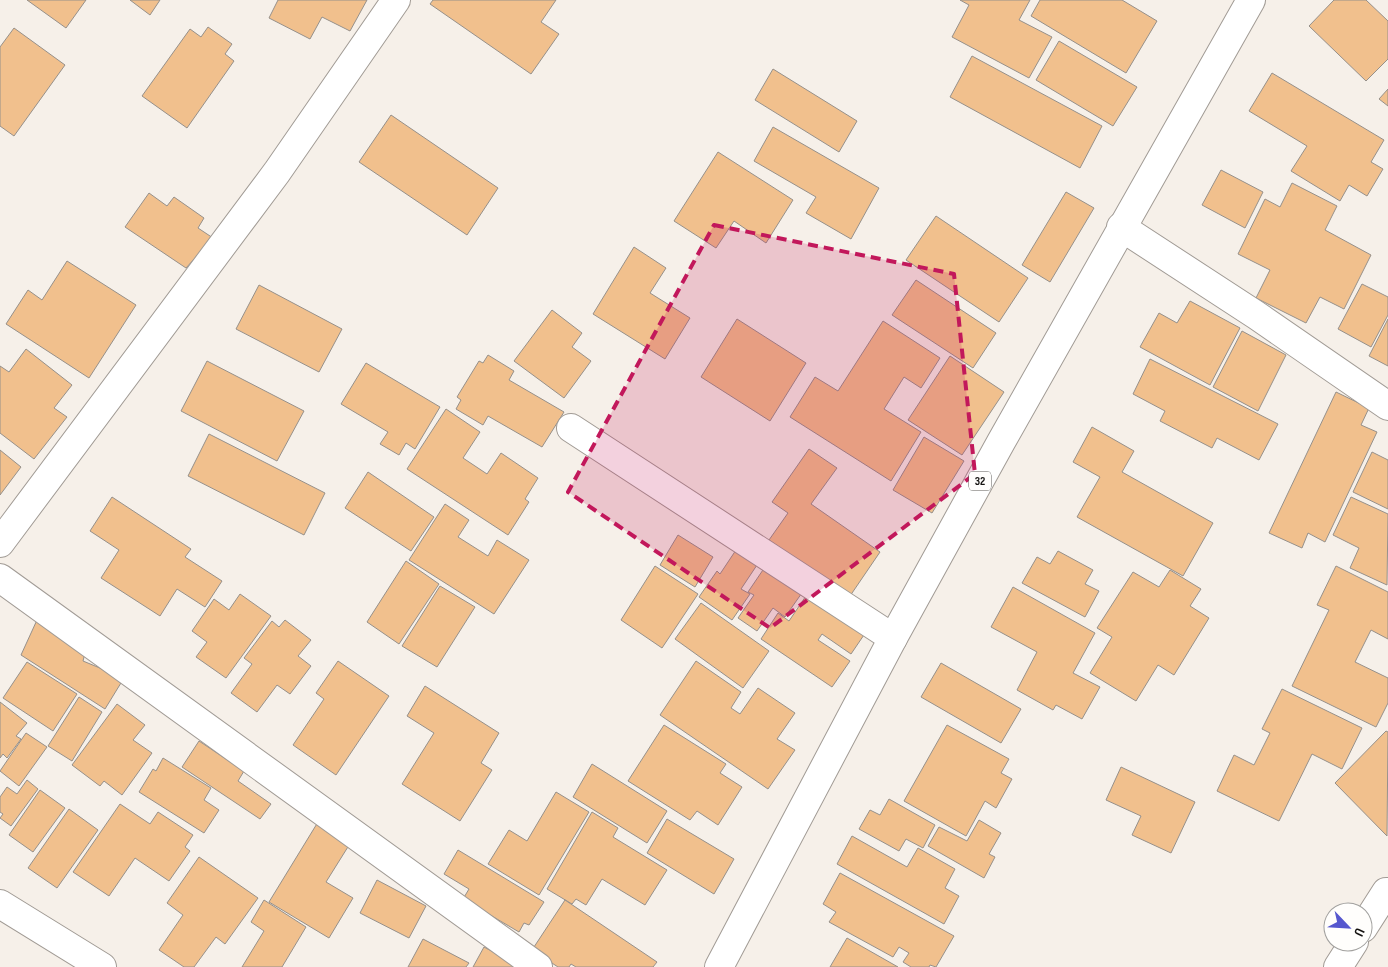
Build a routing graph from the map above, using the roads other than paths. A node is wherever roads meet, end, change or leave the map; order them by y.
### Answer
1 (396, 0) edge
2 (1251, 0) edge
3 (1121, 227) junction
4 (1388, 406) edge
5 (571, 428) dead end
6 (0, 543) edge
7 (0, 578) edge
8 (893, 638) junction
9 (1386, 892) dead end
10 (0, 904) edge
11 (1373, 912) edge
12 (1348, 952) edge
13 (726, 964) edge
14 (102, 967) edge
15 (538, 967) edge
16 (1338, 967) edge

1 - 6 main road
2 - 3 main road, 32
3 - 4 main road
3 - 8 main road, 32
5 - 8 main road
7 - 15 main road
8 - 13 main road, 32
9 - 11 main road
10 - 14 main road
12 - 16 main road

